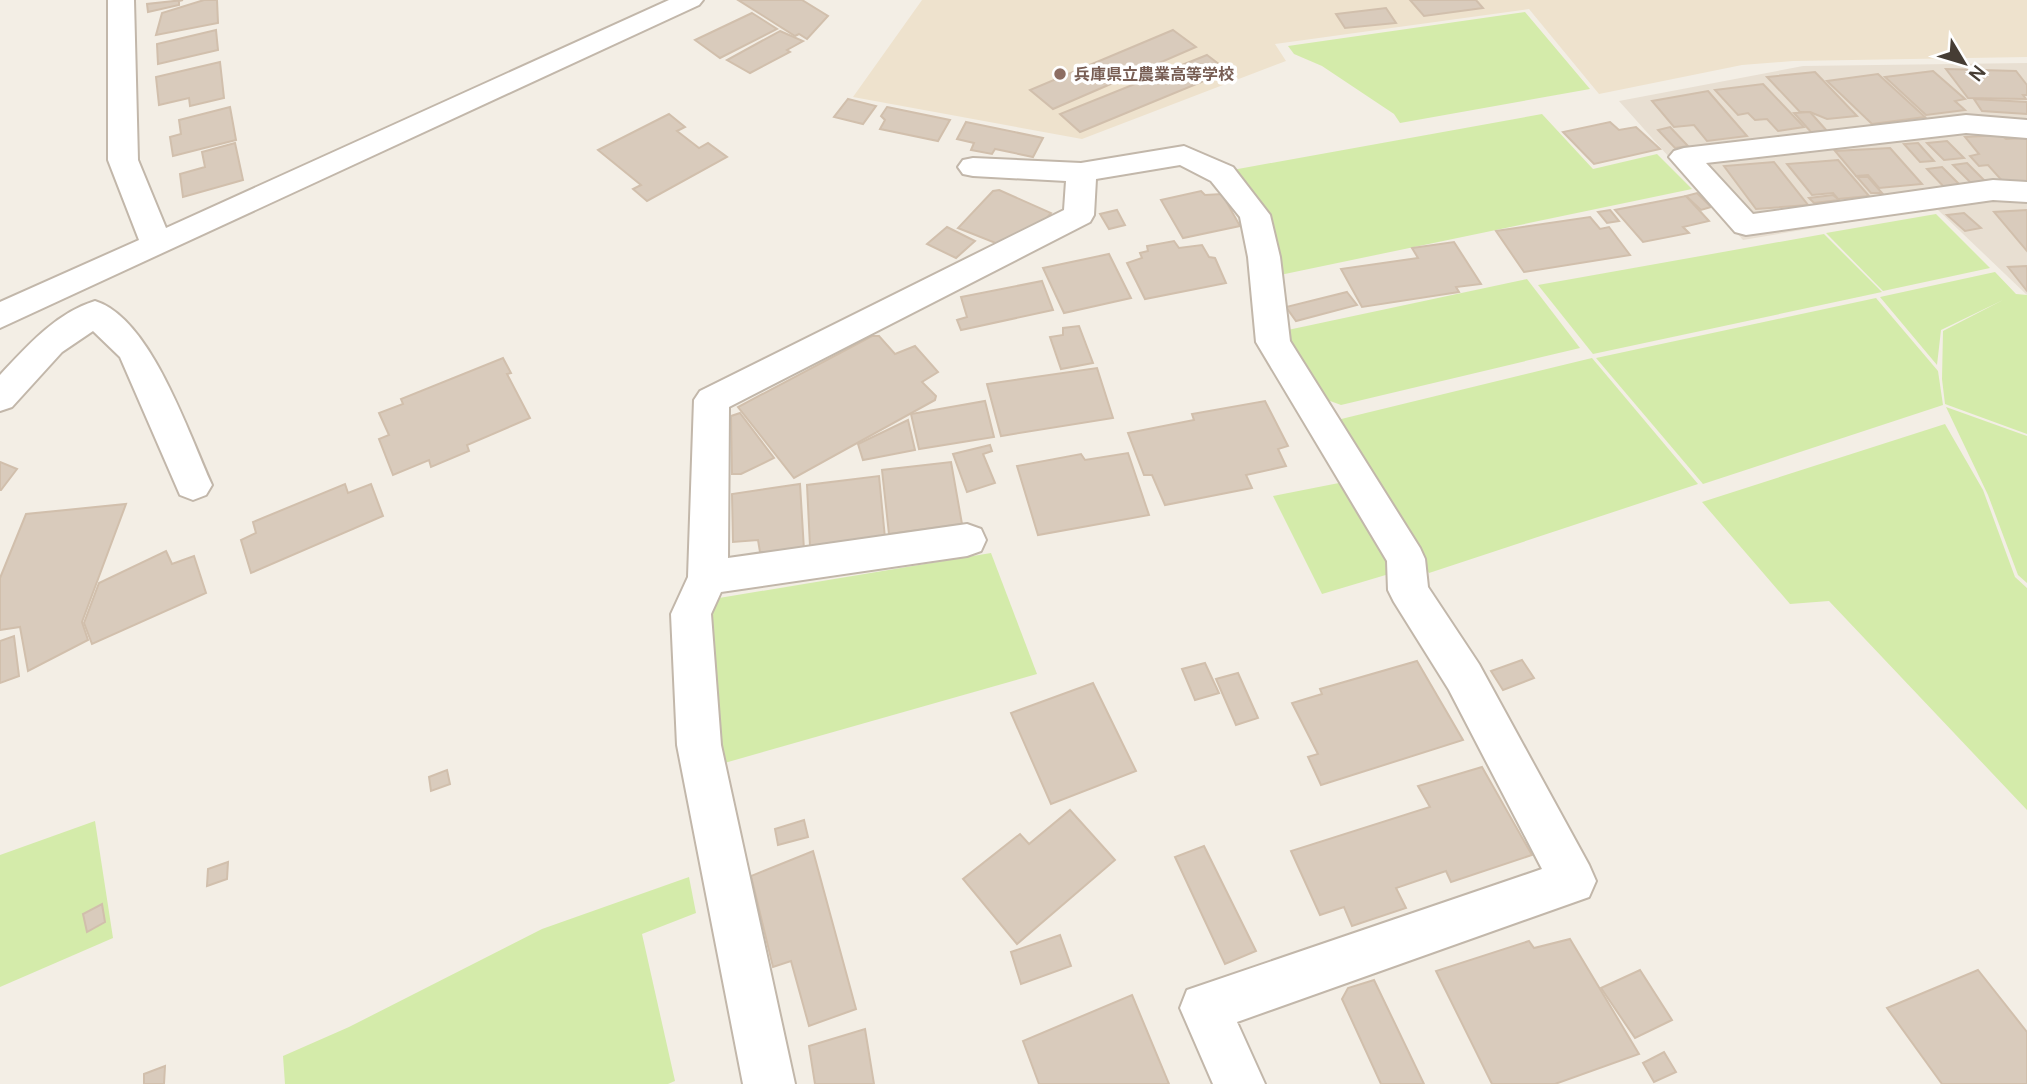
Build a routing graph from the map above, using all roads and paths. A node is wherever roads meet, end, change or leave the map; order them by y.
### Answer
1 (121, 0) edge
2 (690, 0) edge
3 (2027, 129) edge
4 (973, 167) dead end
5 (1081, 172) junction
6 (2027, 192) edge
7 (157, 245) junction
8 (0, 316) edge
9 (0, 398) edge
10 (193, 485) dead end
11 (967, 540) dead end
12 (708, 578) junction
13 (769, 1084) edge
14 (1239, 1084) edge

1 - 7 street
2 - 7 street
3 - 6 street
4 - 5 street
5 - 12 street
5 - 14 street
7 - 8 street
9 - 10 street
11 - 12 street
12 - 13 street

